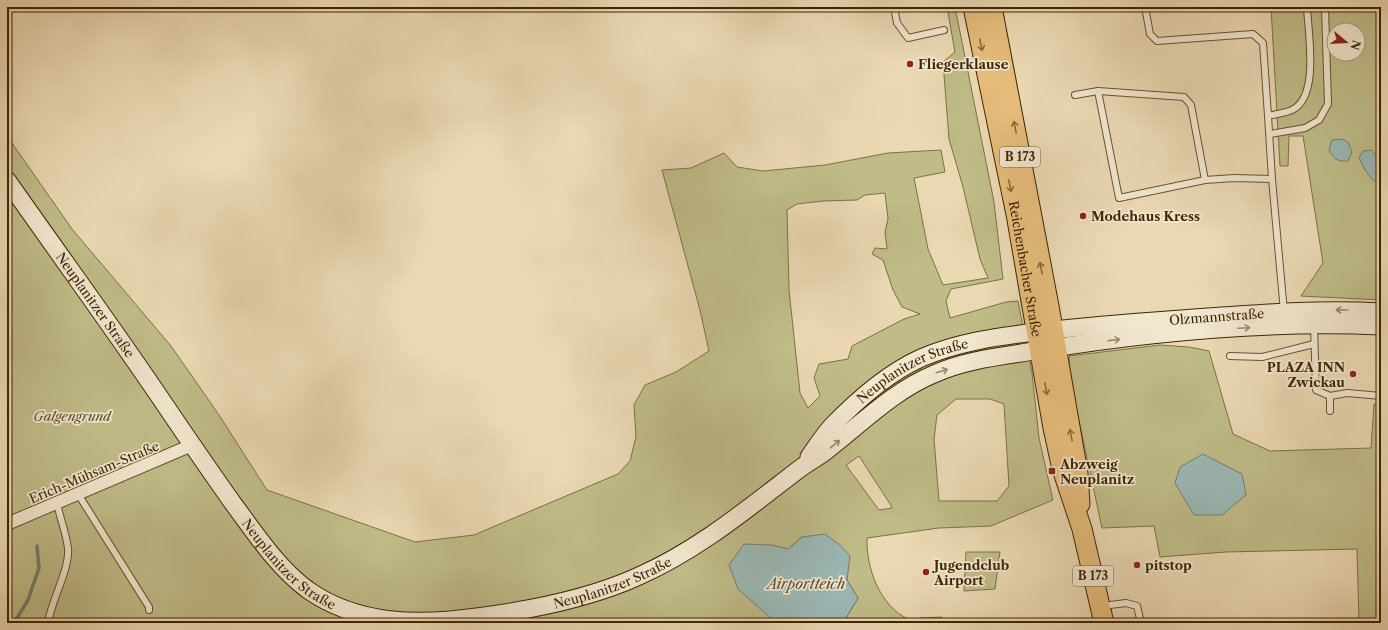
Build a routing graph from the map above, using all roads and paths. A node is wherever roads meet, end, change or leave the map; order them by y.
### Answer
1 (894, 7) edge
2 (973, 7) edge
3 (992, 7) edge
4 (1145, 7) edge
5 (1307, 7) edge
6 (1325, 7) edge
7 (944, 30) dead end
8 (1098, 91) junction
9 (1076, 95) dead end
10 (1268, 116) junction
11 (1270, 134) junction
12 (1272, 179) junction
13 (7, 180) edge
14 (1205, 180) junction
15 (1381, 312) edge
16 (1285, 318) junction
17 (1314, 324) junction
18 (1381, 326) edge
19 (1046, 340) junction
20 (1314, 344) junction
21 (1230, 356) dead end
22 (1330, 396) junction
23 (1381, 396) edge
24 (1330, 411) dead end
25 (192, 445) junction
26 (78, 494) junction
27 (57, 503) junction
28 (7, 524) edge
29 (149, 610) dead end
30 (1102, 615) edge
31 (48, 623) edge
32 (1141, 623) edge

1 - 7 lane
2 -> 19 main road, Reichenbacher Straße / B 173
19 -> 3 main road, Reichenbacher Straße / B 173
4 - 10 lane
5 - 10 lane
6 - 11 lane
8 - 9 lane
8 - 14 lane
8 - 14 lane
10 - 11 lane
11 - 12 lane
12 - 14 lane
12 - 16 lane
13 - 25 main road, Neuplanitzer Straße
15 -> 16 main road, Olzmannstraße
16 - 17 main road, Olzmannstraße
16 - 19 main road, Olzmannstraße
17 - 18 main road, Olzmannstraße
17 - 20 lane
19 - 25 main road, Neuplanitzer Straße
19 - 30 main road, Reichenbacher Straße / B 173
20 - 21 lane
20 - 22 lane
22 - 23 lane
22 - 24 lane
25 - 26 street, Erich-Mühsam-Straße
26 - 27 street, Erich-Mühsam-Straße
26 - 29 lane
27 - 28 street, Erich-Mühsam-Straße
27 - 31 lane
30 - 32 lane

